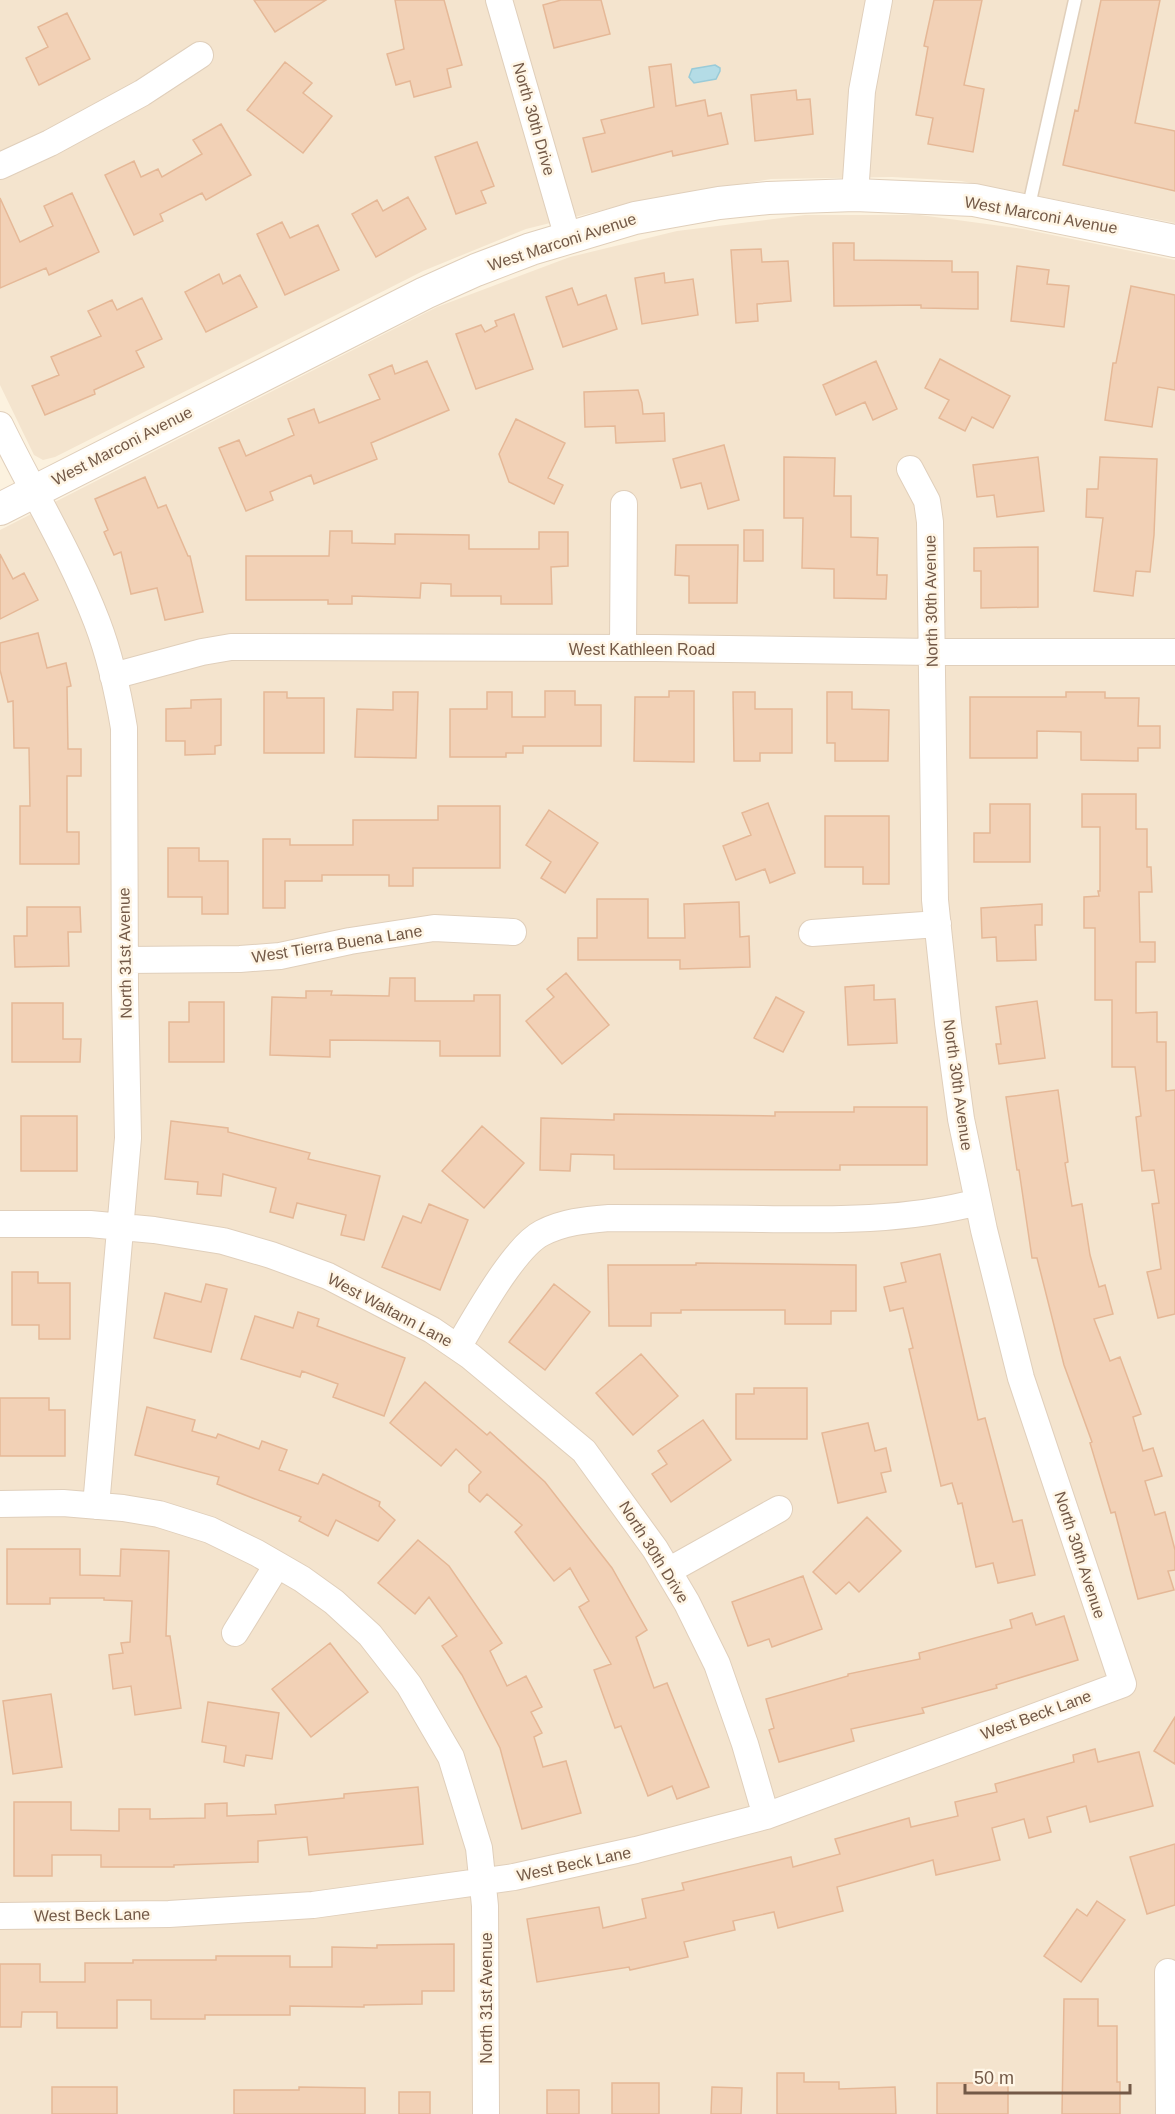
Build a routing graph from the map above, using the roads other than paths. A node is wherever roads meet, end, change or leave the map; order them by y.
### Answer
1 (499, 0) edge
2 (879, 0) edge
3 (1075, 0) edge
4 (200, 55) dead end
5 (0, 166) edge
6 (855, 195) junction
7 (1028, 211) junction
8 (568, 238) junction
9 (1175, 241) edge
10 (0, 425) edge
11 (910, 469) dead end
12 (33, 491) junction
13 (624, 504) dead end
14 (0, 508) edge
15 (623, 648) junction
16 (932, 652) junction
17 (1175, 652) edge
18 (114, 676) junction
19 (938, 924) junction
20 (513, 932) dead end
21 (812, 933) dead end
22 (125, 960) junction
23 (978, 1202) junction
24 (0, 1224) edge
25 (120, 1227) junction
26 (458, 1347) junction
27 (0, 1503) edge
28 (96, 1506) junction
29 (779, 1509) dead end
30 (277, 1565) junction
31 (668, 1571) junction
32 (235, 1633) dead end
33 (1123, 1684) joint
34 (766, 1816) junction
35 (483, 1881) junction
36 (0, 1916) edge
37 (1168, 1972) dead end
38 (486, 2114) edge
39 (1169, 2114) edge

1 - 8 street, North 30th Drive
2 - 6 street
3 - 7 lane
4 - 5 street
6 - 7 street, West Marconi Avenue
6 - 8 street, West Marconi Avenue
7 - 9 street, West Marconi Avenue
8 - 12 street, West Marconi Avenue
10 - 12 street, North 31st Avenue
11 - 16 street, North 30th Avenue
12 - 14 street, West Marconi Avenue
12 - 18 street, North 31st Avenue
13 - 15 street
15 - 16 street, West Kathleen Road
15 - 18 street, West Kathleen Road
16 - 17 street, West Kathleen Road
16 - 19 street, North 30th Avenue
18 - 22 street, North 31st Avenue
19 - 21 street
19 - 23 street, North 30th Avenue
20 - 22 street, West Tierra Buena Lane
22 - 25 street, North 31st Avenue
23 - 26 street, West Waltann Lane
23 - 33 street, North 30th Avenue
24 - 25 street, West Waltann Lane
25 - 26 street, West Waltann Lane
25 - 28 street, North 31st Avenue
26 - 31 street, North 30th Drive
27 - 28 street, North 31st Avenue
28 - 30 street, North 31st Avenue
29 - 31 street
30 - 32 street
30 - 35 street, North 31st Avenue
31 - 34 street, North 30th Drive
33 - 34 street, West Beck Lane
34 - 35 street, West Beck Lane
35 - 36 street, West Beck Lane
35 - 38 street, North 31st Avenue
37 - 39 street

